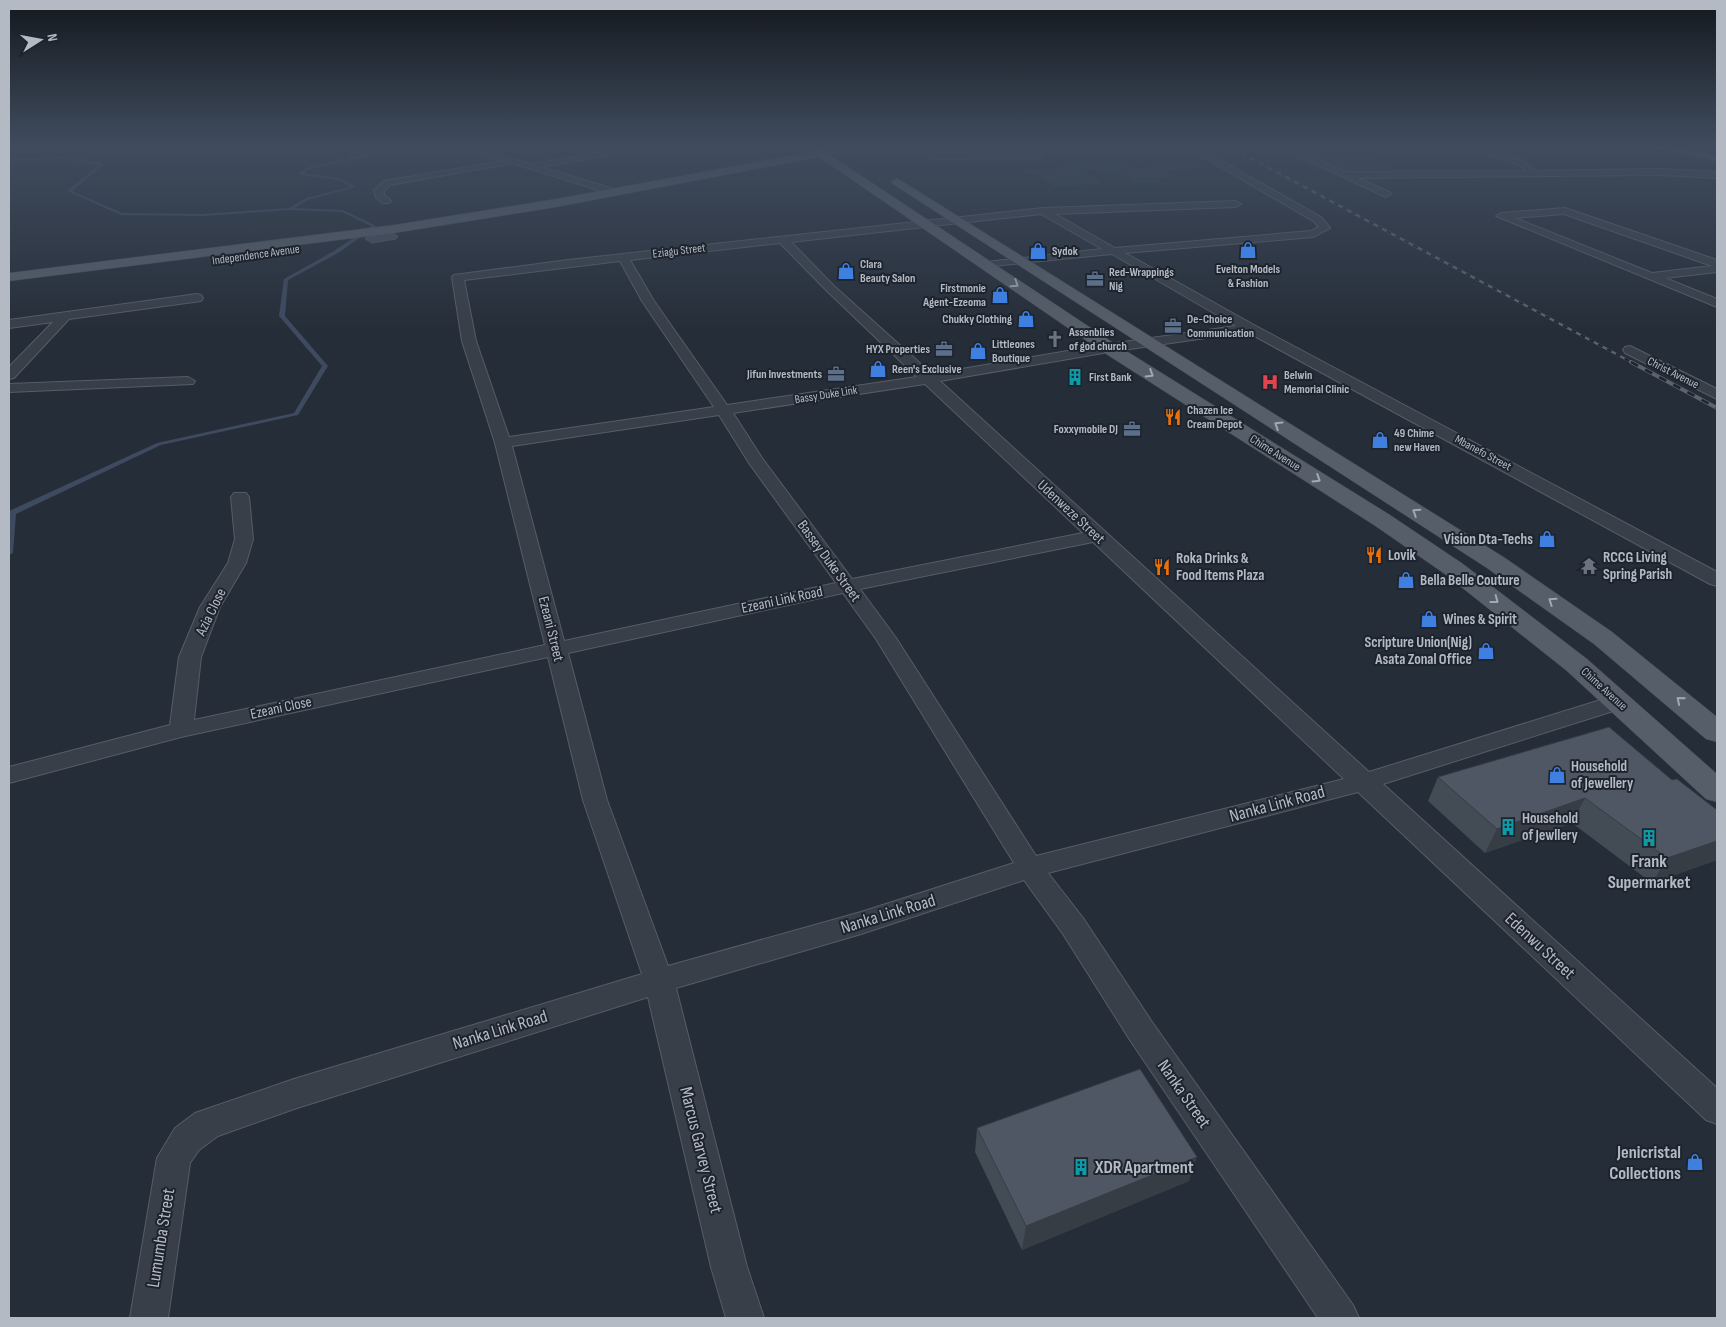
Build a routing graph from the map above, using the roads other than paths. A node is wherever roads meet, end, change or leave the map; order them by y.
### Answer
1 (526, 208) edge
2 (564, 208) edge
3 (904, 208) edge
4 (934, 208) edge
5 (1128, 208) edge
6 (1298, 208) edge
7 (1043, 211) junction
8 (956, 220) junction
9 (1595, 221) junction
10 (925, 224) junction
11 (1526, 227) junction
12 (393, 232) junction
13 (1633, 235) junction
14 (1607, 237) dead end
15 (372, 238) joint
16 (782, 239) junction
17 (1589, 239) dead end
18 (337, 240) junction
19 (1563, 241) junction
20 (1112, 251) junction
21 (623, 258) junction
22 (1020, 261) junction
23 (1717, 263) edge
24 (986, 265) junction
25 (1717, 269) edge
26 (462, 275) joint
27 (1648, 276) junction
28 (9, 277) edge
29 (9, 285) edge
30 (197, 298) dead end
31 (1717, 303) edge
32 (66, 315) junction
33 (9, 324) edge
34 (1249, 328) junction
35 (1147, 343) junction
36 (1109, 348) junction
37 (1630, 350) dead end
38 (9, 375) edge
39 (929, 379) junction
40 (188, 380) dead end
41 (9, 388) edge
42 (1717, 395) edge
43 (724, 410) junction
44 (503, 444) junction
45 (240, 497) dead end
46 (1096, 536) junction
47 (1717, 580) edge
48 (846, 586) junction
49 (556, 649) junction
50 (1618, 702) junction
51 (181, 730) junction
52 (1717, 732) edge
53 (9, 775) edge
54 (1363, 782) junction
55 (1717, 791) edge
56 (1030, 868) junction
57 (659, 981) junction
58 (1717, 1109) edge
59 (174, 1158) joint
60 (149, 1318) edge
61 (745, 1318) edge
62 (1340, 1318) edge

1 - 12 main road, Independence Avenue
2 - 12 main road, Independence Avenue
3 - 10 main road, Chime Avenue
4 - 8 main road, Chime Avenue
5 - 7 street
6 - 20 street
7 - 8 street
7 - 20 street, Mbanefo Street
8 - 10 street, Eziagu Street
8 - 22 main road, Chime Avenue
9 - 11 street
9 - 11 street
9 - 13 street
10 - 16 street, Eziagu Street
10 - 24 main road, Chime Avenue
11 - 19 street
12 - 15 main road, Independence Avenue
12 - 18 main road, Independence Avenue
13 - 14 street
13 - 23 street
15 - 18 main road, Independence Avenue
16 - 21 street, Eziagu Street
16 - 39 street, Udenweze Street
17 - 19 street
18 - 28 main road, Independence Avenue
18 - 29 main road, Independence Avenue
19 - 27 street
20 - 22 street
20 - 34 street, Mbanefo Street
21 - 26 street, Eziagu Street
21 - 43 street, Bassey Duke Street
22 - 24 street
22 - 35 main road, Chime Avenue
24 -> 36 main road, Chime Avenue
25 - 27 street
26 - 44 street, Ezeani Street
27 - 31 street
30 - 32 street
32 - 33 street
32 - 38 street
34 - 35 street
34 - 47 street, Mbanefo Street
35 - 36 street, Bassy Duke Link
52 -> 35 main road, Chime Avenue
36 - 39 street, Bassy Duke Link
36 -> 50 main road, Chime Avenue
37 - 42 street, Christ Avenue
39 - 43 street, Bassy Duke Link
39 - 46 street, Udenweze Street
40 - 41 street
43 - 44 street, Bassy Duke Link
43 - 48 street, Bassey Duke Street
44 - 49 street, Ezeani Street
45 - 51 street, Azia Close
46 - 48 street, Ezeani Link Road
46 - 54 street, Udenweze Street
48 - 49 street, Ezeani Link Road
48 - 56 street, Bassey Duke Street
49 - 51 street, Ezeani Close
49 - 57 street, Ezeani Street
50 - 54 street, Nanka Link Road
50 - 55 main road, Chime Avenue
51 - 53 street, Ezeani Close
54 - 56 street, Nanka Link Road
54 - 58 street, Edenwu Street
56 - 57 street, Nanka Link Road
56 - 62 street, Nanka Street
57 - 59 street, Nanka Link Road
57 - 61 street, Marcus Garvey Street
59 - 60 street, Lumumba Street

